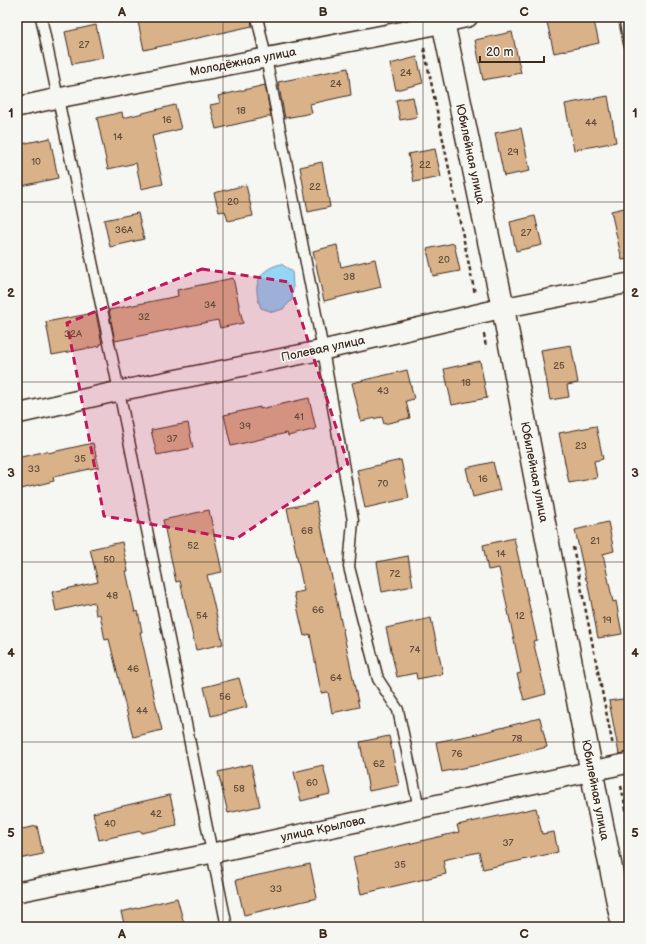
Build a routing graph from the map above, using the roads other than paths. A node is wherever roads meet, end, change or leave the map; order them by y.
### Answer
1 (41, 17) edge
2 (257, 17) edge
3 (468, 17) edge
4 (624, 17) edge
5 (442, 20) edge
6 (629, 43) edge
7 (266, 58) junction
8 (58, 98) junction
9 (17, 107) edge
10 (629, 283) edge
11 (503, 308) junction
12 (324, 350) junction
13 (119, 391) junction
14 (17, 414) edge
15 (629, 763) edge
16 (592, 771) junction
17 (419, 808) junction
18 (213, 854) junction
19 (17, 892) edge
20 (227, 927) edge
21 (623, 927) edge

1 - 8 lane
2 - 7 lane
3 - 5 street, Молодёжная улица
4 - 6 lane
5 - 7 street, Молодёжная улица
5 - 11 main road, Юбилейная улица
7 - 8 street, Молодёжная улица
7 - 12 lane
8 - 9 street, Молодёжная улица
8 - 13 lane
10 - 11 street, Полевая улица
11 - 12 street, Полевая улица
11 - 16 main road, Юбилейная улица
12 - 13 street, Полевая улица
12 - 17 lane
13 - 14 street, Полевая улица
13 - 18 lane
15 - 16 street, улица Крылова
16 - 17 street, улица Крылова
16 - 21 main road, Юбилейная улица
17 - 18 street, улица Крылова
18 - 19 street, улица Крылова
18 - 20 lane

